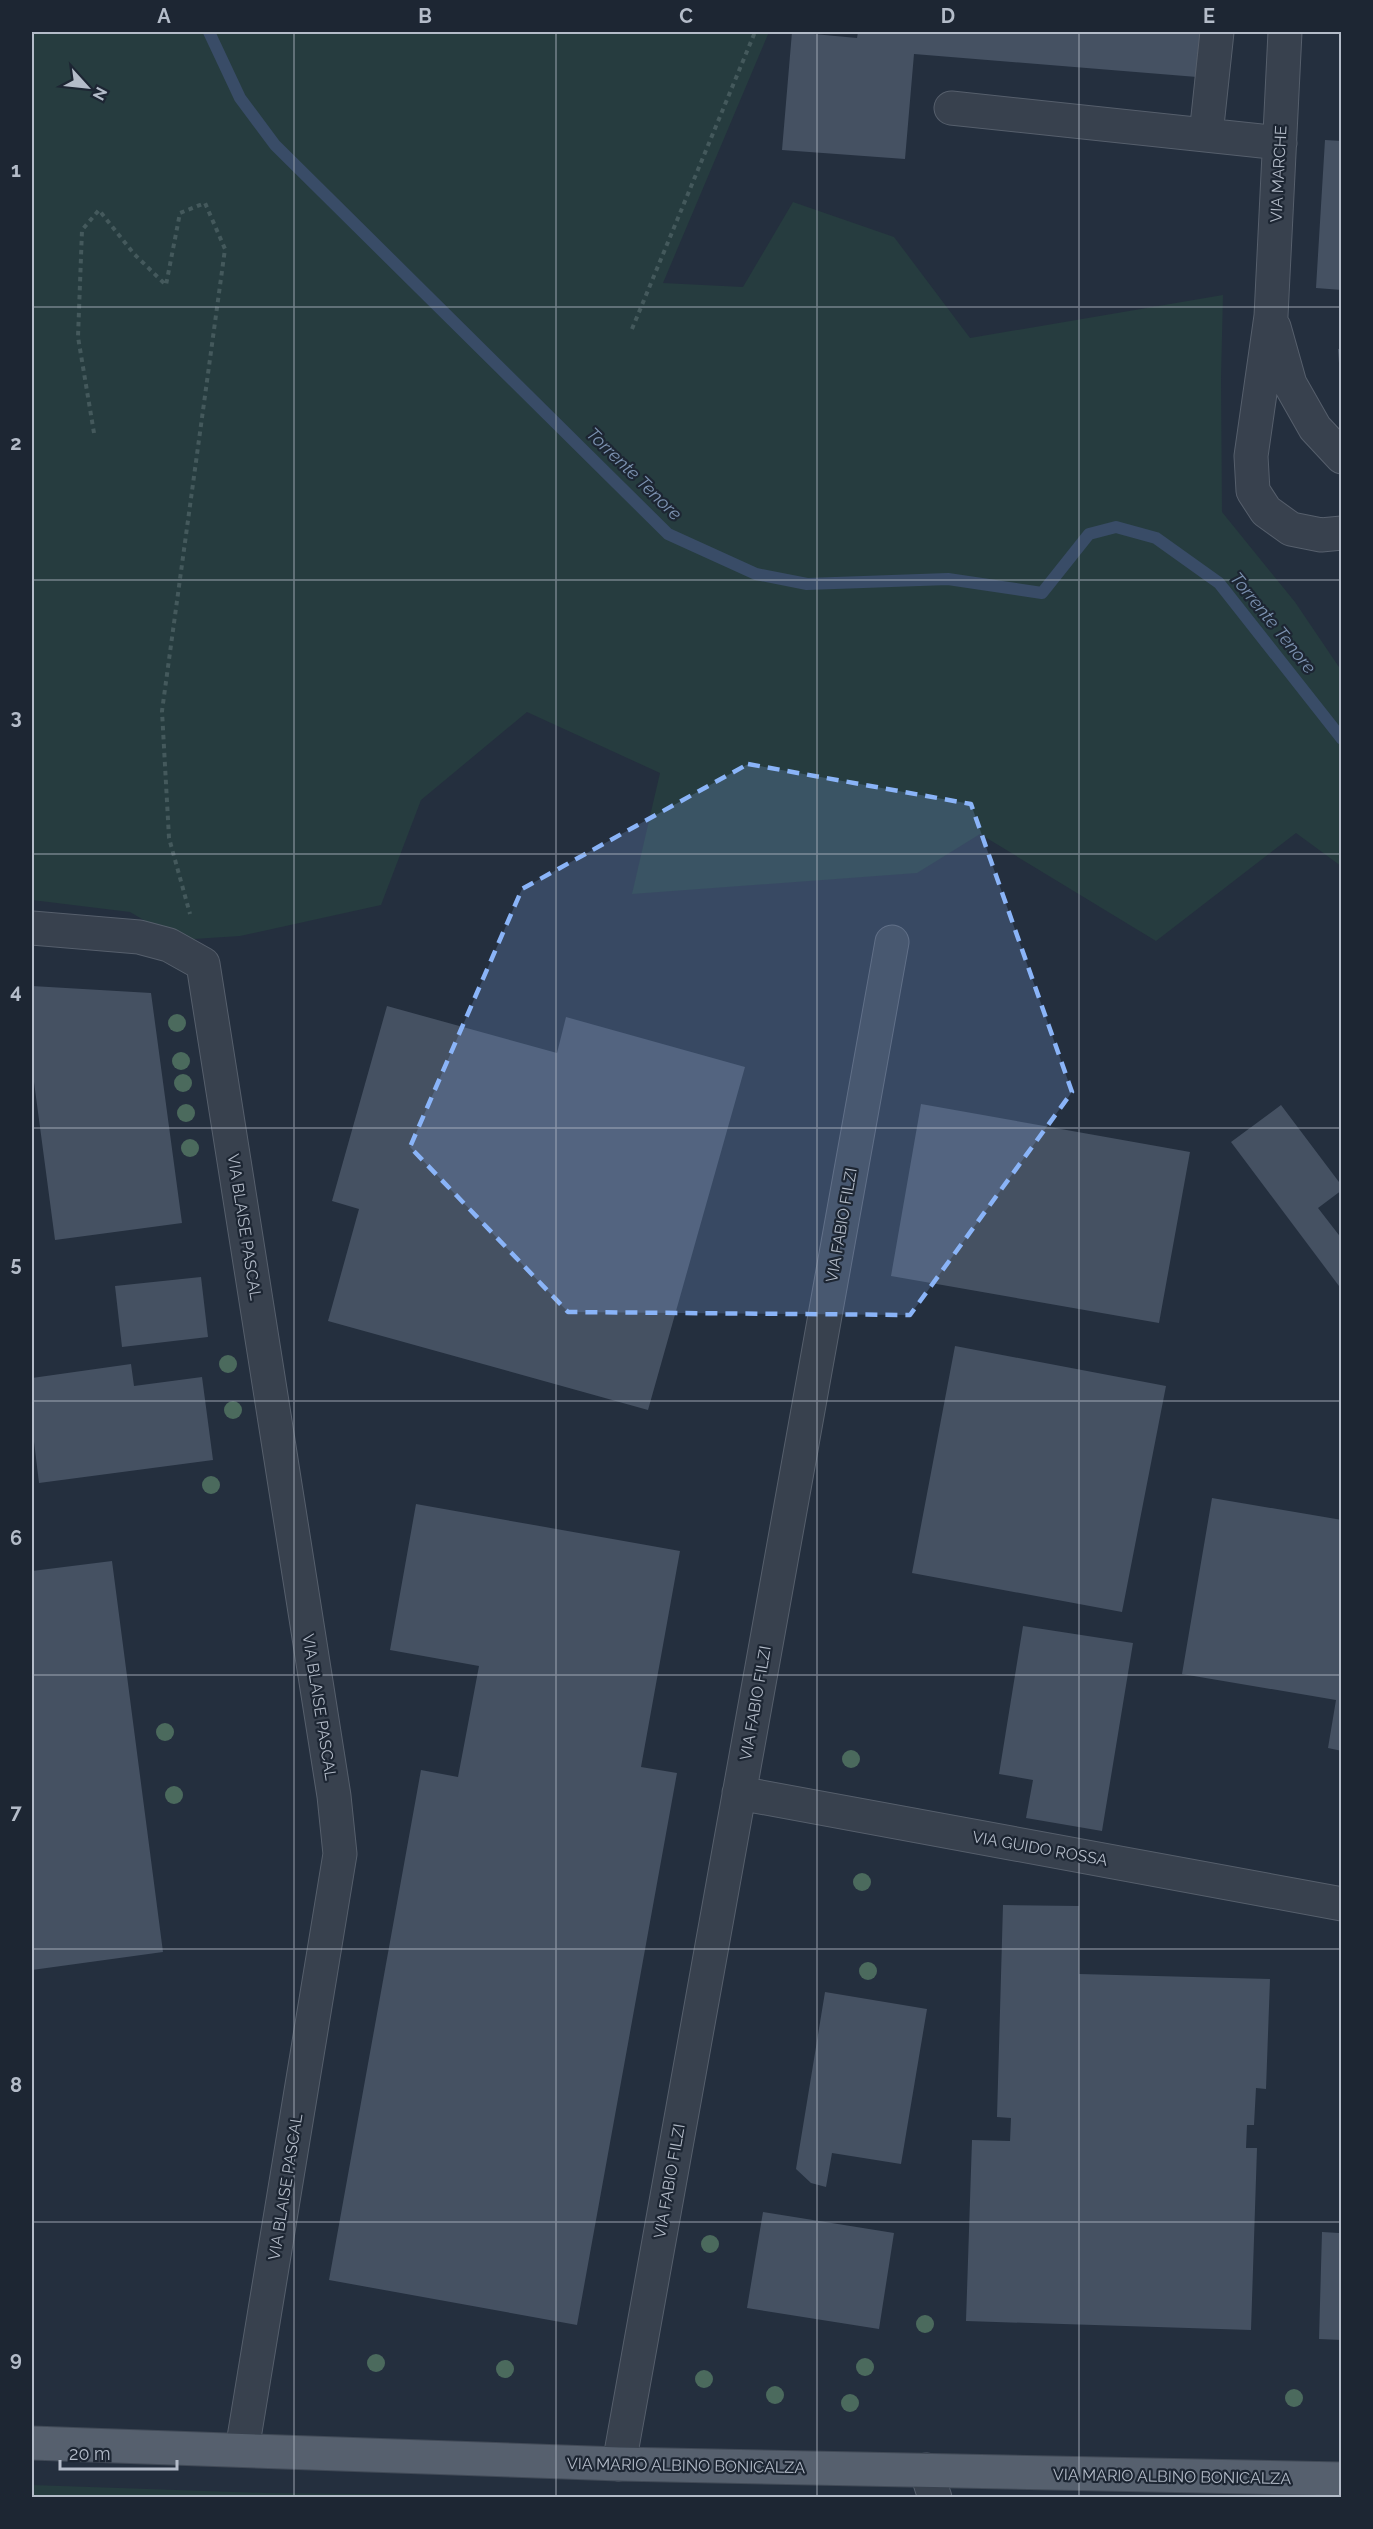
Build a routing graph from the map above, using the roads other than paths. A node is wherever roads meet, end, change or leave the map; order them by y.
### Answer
1 (1217, 32) edge
2 (1285, 32) edge
3 (951, 108) dead end
4 (1206, 135) junction
5 (1280, 143) junction
6 (1271, 316) junction
7 (1341, 457) edge
8 (1341, 533) edge
9 (32, 928) edge
10 (892, 942) dead end
11 (739, 1792) junction
12 (1341, 1904) edge
13 (32, 2443) edge
14 (242, 2450) junction
15 (619, 2464) junction
16 (1341, 2479) edge
17 (930, 2484) edge
18 (1205, 2487) edge

1 - 4 street
2 - 5 street, VIA MARCHE
3 - 4 street
4 - 5 street
5 - 6 street, VIA MARCHE
6 - 7 street, VIA MARCHE
6 - 8 street, VIA MARCHE
9 - 14 street, VIA BLAISE PASCAL
10 - 11 street, VIA FABIO FILZI
11 - 12 street, VIA GUIDO ROSSA
11 - 15 street, VIA FABIO FILZI
13 - 14 main road, VIA MARIO ALBINO BONICALZA
14 - 15 main road, VIA MARIO ALBINO BONICALZA
15 - 17 main road, VIA MARIO ALBINO BONICALZA
16 - 18 main road, VIA MARIO ALBINO BONICALZA
17 - 18 main road, VIA MARIO ALBINO BONICALZA

